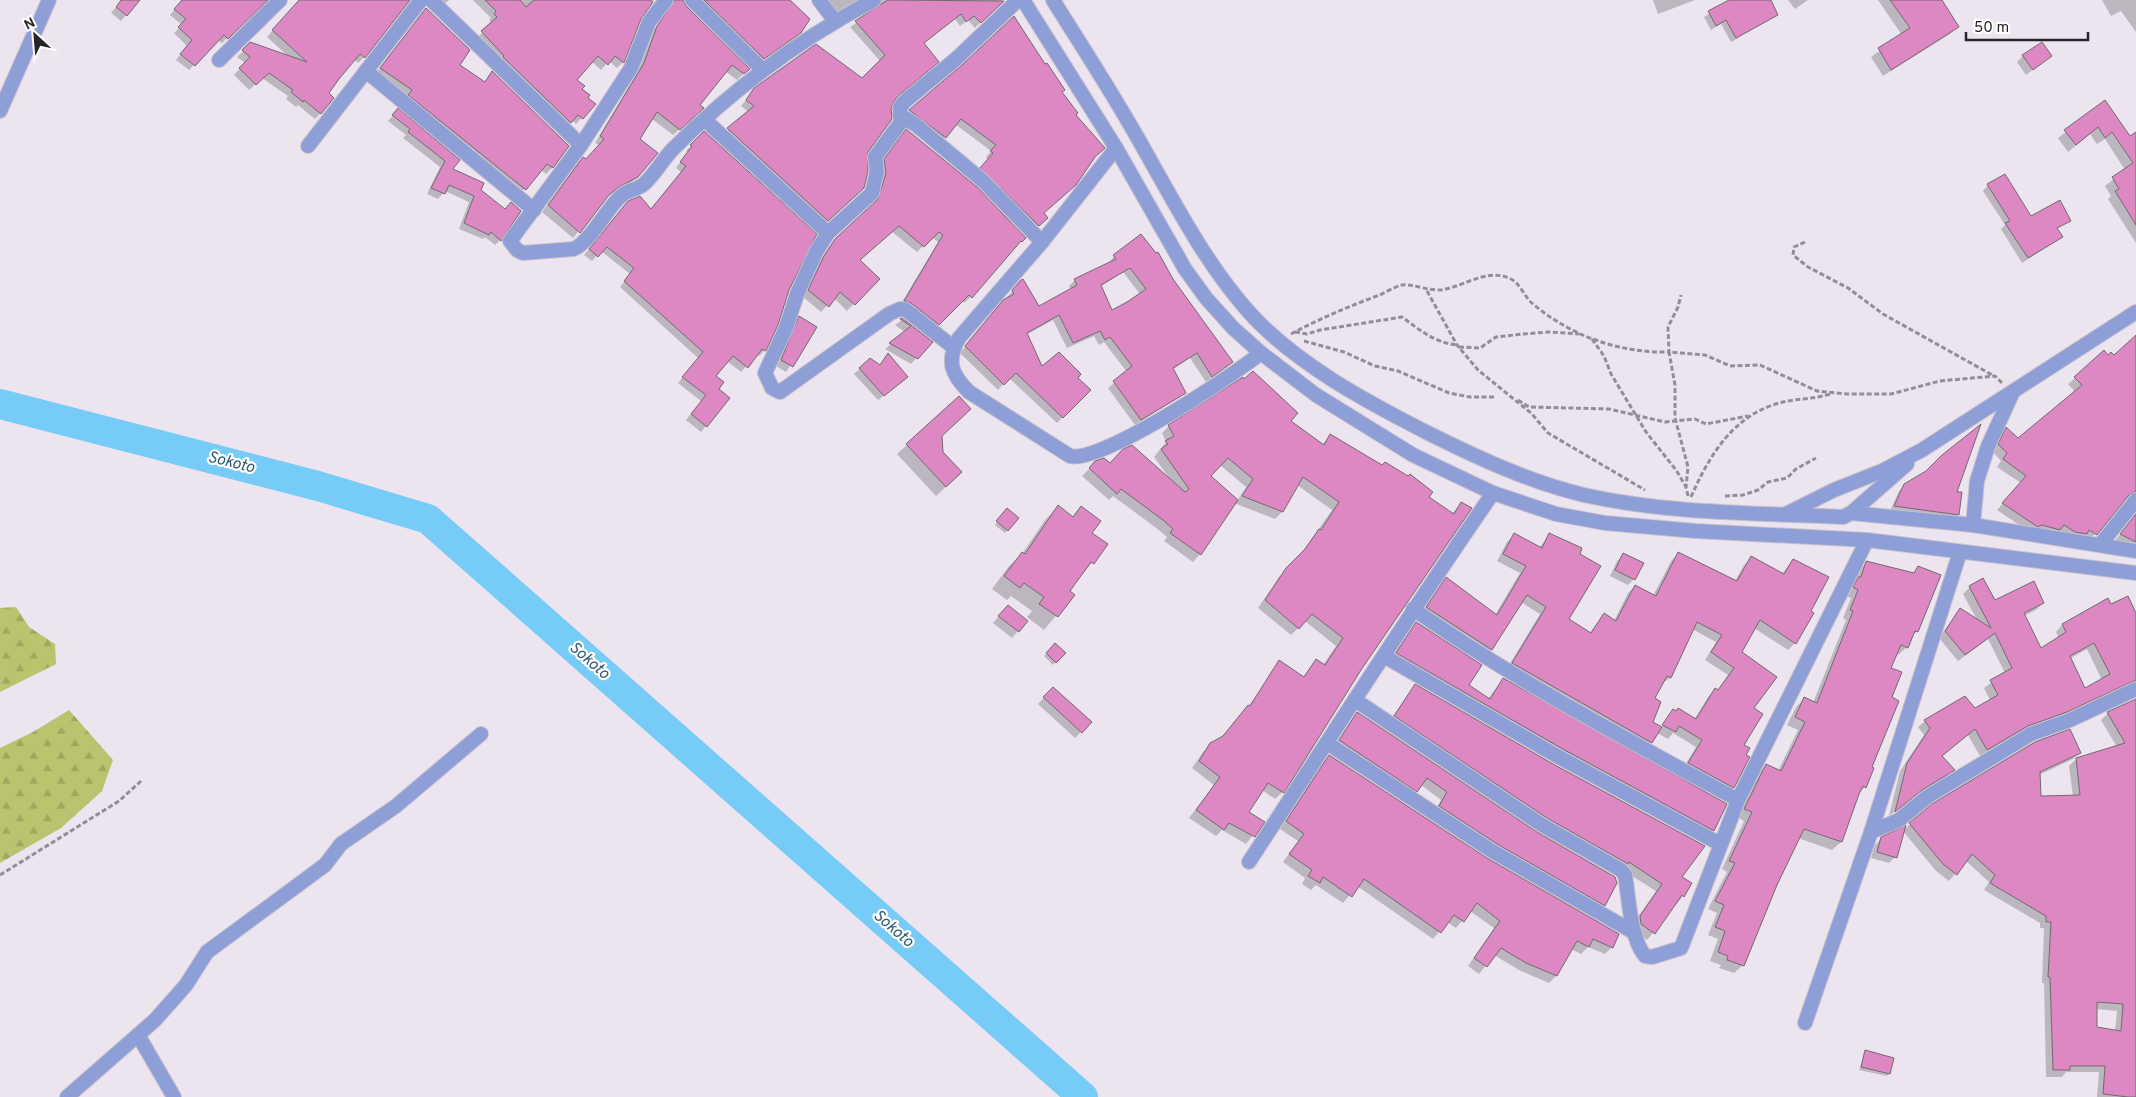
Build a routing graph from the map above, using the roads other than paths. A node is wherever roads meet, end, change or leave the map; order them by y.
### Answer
1 (50, 0) edge
2 (280, 0) edge
3 (421, 0) edge
4 (431, 0) edge
5 (666, 0) edge
6 (692, 0) edge
7 (819, 0) edge
8 (874, 0) edge
9 (1018, 0) edge
10 (1023, 0) edge
11 (1054, 0) edge
12 (835, 20) junction
13 (219, 60) dead end
14 (762, 69) junction
15 (366, 71) junction
16 (0, 111) edge
17 (900, 115) junction
18 (704, 120) junction
19 (581, 145) junction
20 (308, 146) dead end
21 (1116, 148) junction
22 (534, 210) junction
23 (828, 233) junction
24 (1042, 242) junction
25 (2136, 312) edge
26 (954, 347) junction
27 (1261, 353) junction
28 (2013, 392) junction
29 (1922, 450) junction
30 (1493, 492) junction
31 (2136, 500) edge
32 (1851, 513) junction
33 (1786, 514) junction
34 (1973, 525) junction
35 (1867, 540) junction
36 (2100, 545) junction
37 (2136, 551) edge
38 (1960, 552) junction
39 (2136, 573) edge
40 (1413, 609) junction
41 (1384, 656) junction
42 (2136, 690) edge
43 (1355, 700) junction
44 (481, 734) dead end
45 (1327, 743) junction
46 (1738, 800) junction
47 (1871, 832) junction
48 (1720, 844) junction
49 (1249, 862) dead end
50 (1635, 933) junction
51 (1805, 1023) dead end
52 (138, 1035) junction
53 (67, 1097) edge
54 (174, 1097) edge

1 - 16 street
2 - 13 street
3 - 15 street
4 - 19 street
5 - 19 street
6 - 14 street
7 - 12 street
8 - 12 street
9 - 17 street
10 - 21 street
11 - 33 street
12 - 14 street
14 - 18 street
15 - 20 street
15 - 22 street
17 - 23 street
17 - 24 street
18 - 22 street
18 - 23 street
19 - 22 street
21 - 24 street
21 - 27 street
23 - 26 street
24 - 26 street
25 - 28 street
26 - 27 street
27 - 30 street
28 - 29 street
28 - 34 street
29 - 32 street
29 - 33 street
30 - 35 street
30 - 40 street
31 - 36 street
32 - 33 street
32 - 34 street
34 - 36 street
35 - 38 street
35 - 46 street
36 - 37 street
38 - 39 street
38 - 47 street
40 - 41 street
40 - 46 street
41 - 43 street
41 - 48 street
42 - 47 street
43 - 45 street
43 - 50 street
44 - 52 street
45 - 49 street
45 - 50 street
46 - 48 street
47 - 51 street
48 - 50 street
52 - 53 street
52 - 54 street

